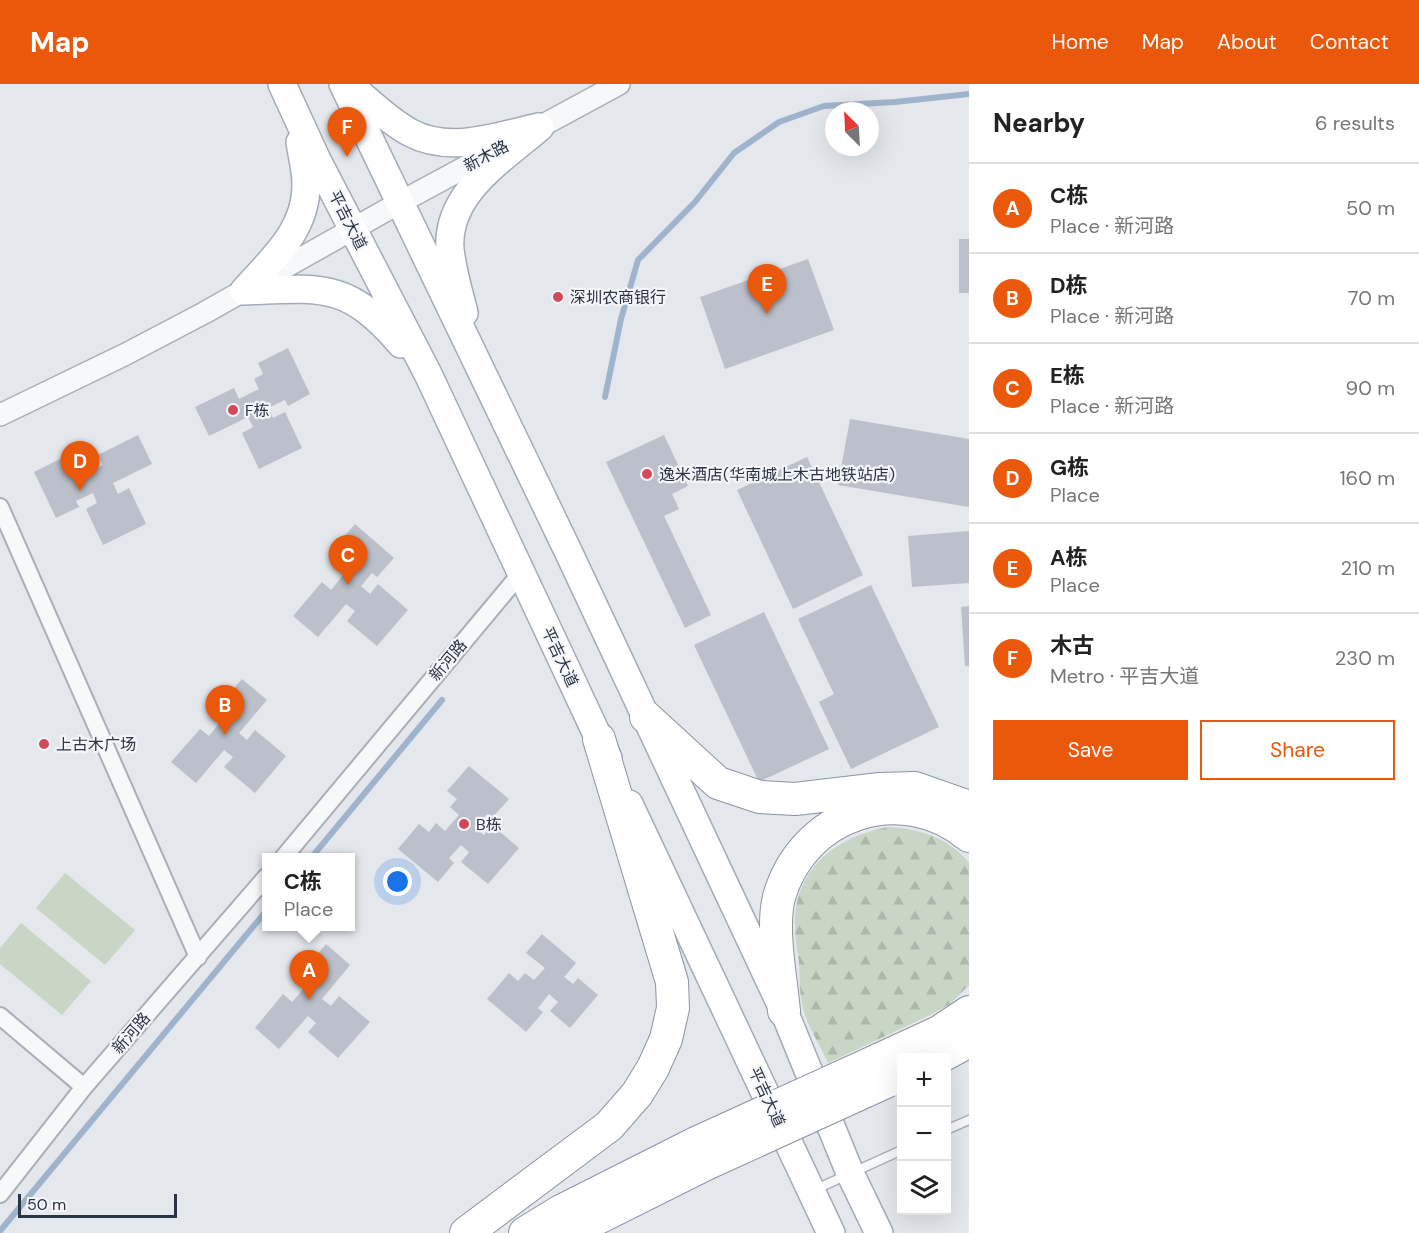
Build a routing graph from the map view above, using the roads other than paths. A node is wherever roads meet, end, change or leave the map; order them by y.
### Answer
1 (282, 84) edge
2 (343, 84) edge
3 (348, 84) edge
4 (619, 84) edge
5 (294, 110) junction
6 (540, 127) junction
7 (399, 203) junction
8 (353, 229) junction
9 (244, 291) junction
10 (472, 352) junction
11 (428, 374) junction
12 (0, 415) edge
13 (0, 507) edge
14 (521, 573) junction
15 (646, 717) junction
16 (599, 739) junction
17 (969, 807) edge
18 (969, 836) edge
19 (287, 853) edge
20 (262, 882) edge
21 (198, 957) junction
22 (784, 1011) junction
23 (969, 1012) edge
24 (0, 1016) edge
25 (969, 1041) edge
26 (947, 1053) edge
27 (889, 1072) edge
28 (84, 1087) junction
29 (969, 1120) edge
30 (951, 1128) edge
31 (897, 1152) edge
32 (701, 1154) junction
33 (850, 1173) junction
34 (811, 1191) junction
35 (0, 1194) edge
36 (466, 1233) edge
37 (525, 1233) edge
38 (568, 1233) edge
39 (831, 1233) edge
40 (879, 1233) edge

1 - 5 main road, 平吉大道
2 - 7 main road
3 - 6 main road
4 - 6 street, 新木路
5 - 8 main road, 平吉大道
5 - 9 main road
6 - 7 street, 新木路
6 - 10 main road
7 - 8 street, 新木路
7 - 10 main road
8 - 9 street, 新木路
8 - 11 main road, 平吉大道
9 - 11 main road
9 - 12 street, 新木路
10 - 15 main road
11 - 14 main road, 平吉大道
13 - 21 street
14 - 16 main road, 平吉大道
14 - 19 street, 新河路
15 - 17 highway
15 - 22 main road
16 - 34 main road, 平吉大道
16 - 36 highway
18 - 22 highway
20 - 21 street, 新河路
21 - 28 street, 新河路
22 - 33 main road
23 - 27 highway
24 - 28 street
25 - 26 highway
27 - 32 highway, bridge
28 - 35 street, 新河路
29 - 30 lane
31 - 33 lane
32 - 37 highway
32 - 38 highway
33 - 34 lane
33 - 40 main road
34 - 39 main road, 平吉大道

